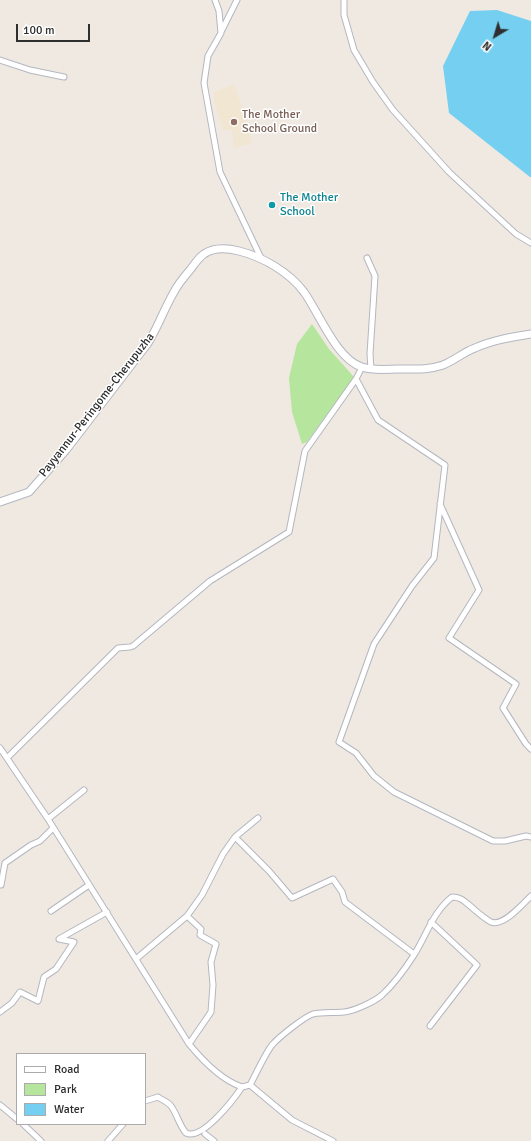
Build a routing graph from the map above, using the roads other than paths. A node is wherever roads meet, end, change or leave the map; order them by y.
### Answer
1 (215, 0) edge
2 (237, 0) edge
3 (344, 0) edge
4 (221, 33) junction
5 (0, 60) edge
6 (64, 77) dead end
7 (531, 244) edge
8 (261, 258) junction
9 (367, 258) dead end
10 (531, 334) edge
11 (362, 367) junction
12 (371, 369) junction
13 (356, 379) junction
14 (0, 502) edge
15 (440, 503) junction
16 (0, 748) edge
17 (531, 749) edge
18 (7, 758) junction
19 (84, 790) dead end
20 (258, 818) dead end
21 (48, 819) junction
22 (53, 828) junction
23 (235, 837) junction
24 (531, 837) edge
25 (1, 885) dead end
26 (89, 885) junction
27 (531, 896) edge
28 (51, 911) dead end
29 (106, 912) junction
30 (187, 916) junction
31 (431, 922) junction
32 (414, 954) junction
33 (136, 959) junction
34 (0, 1012) edge
35 (430, 1026) dead end
36 (189, 1044) junction
37 (250, 1085) junction
38 (242, 1087) junction
39 (146, 1101) edge
40 (0, 1104) edge
41 (16, 1118) edge
42 (24, 1125) edge
43 (122, 1125) edge
44 (204, 1134) junction
45 (41, 1141) edge
46 (108, 1141) edge
47 (214, 1141) edge
48 (333, 1141) edge

1 - 4 street
2 - 4 street
3 - 7 street
4 - 8 street
5 - 6 street
8 - 11 main road, Payyannur-Peringome-Cherupuzha
8 - 14 main road, Payyannur-Peringome-Cherupuzha
9 - 12 street
10 - 12 main road, Payyannur-Peringome-Cherupuzha
11 - 12 main road, Payyannur-Peringome-Cherupuzha
11 - 13 street
13 - 15 street
13 - 18 street
15 - 17 street
15 - 24 street
16 - 18 street
18 - 21 street
19 - 21 street
20 - 23 street
21 - 22 street
22 - 25 street
22 - 26 street
23 - 30 street
23 - 32 street
26 - 28 street
26 - 29 street
27 - 31 street
29 - 33 street
29 - 34 street
30 - 33 street
30 - 36 street
31 - 32 street
31 - 35 street
32 - 37 street
33 - 36 street
36 - 38 street
37 - 38 street
37 - 48 street
38 - 44 street
39 - 44 street
40 - 41 street
42 - 45 street
43 - 46 street
44 - 47 street

